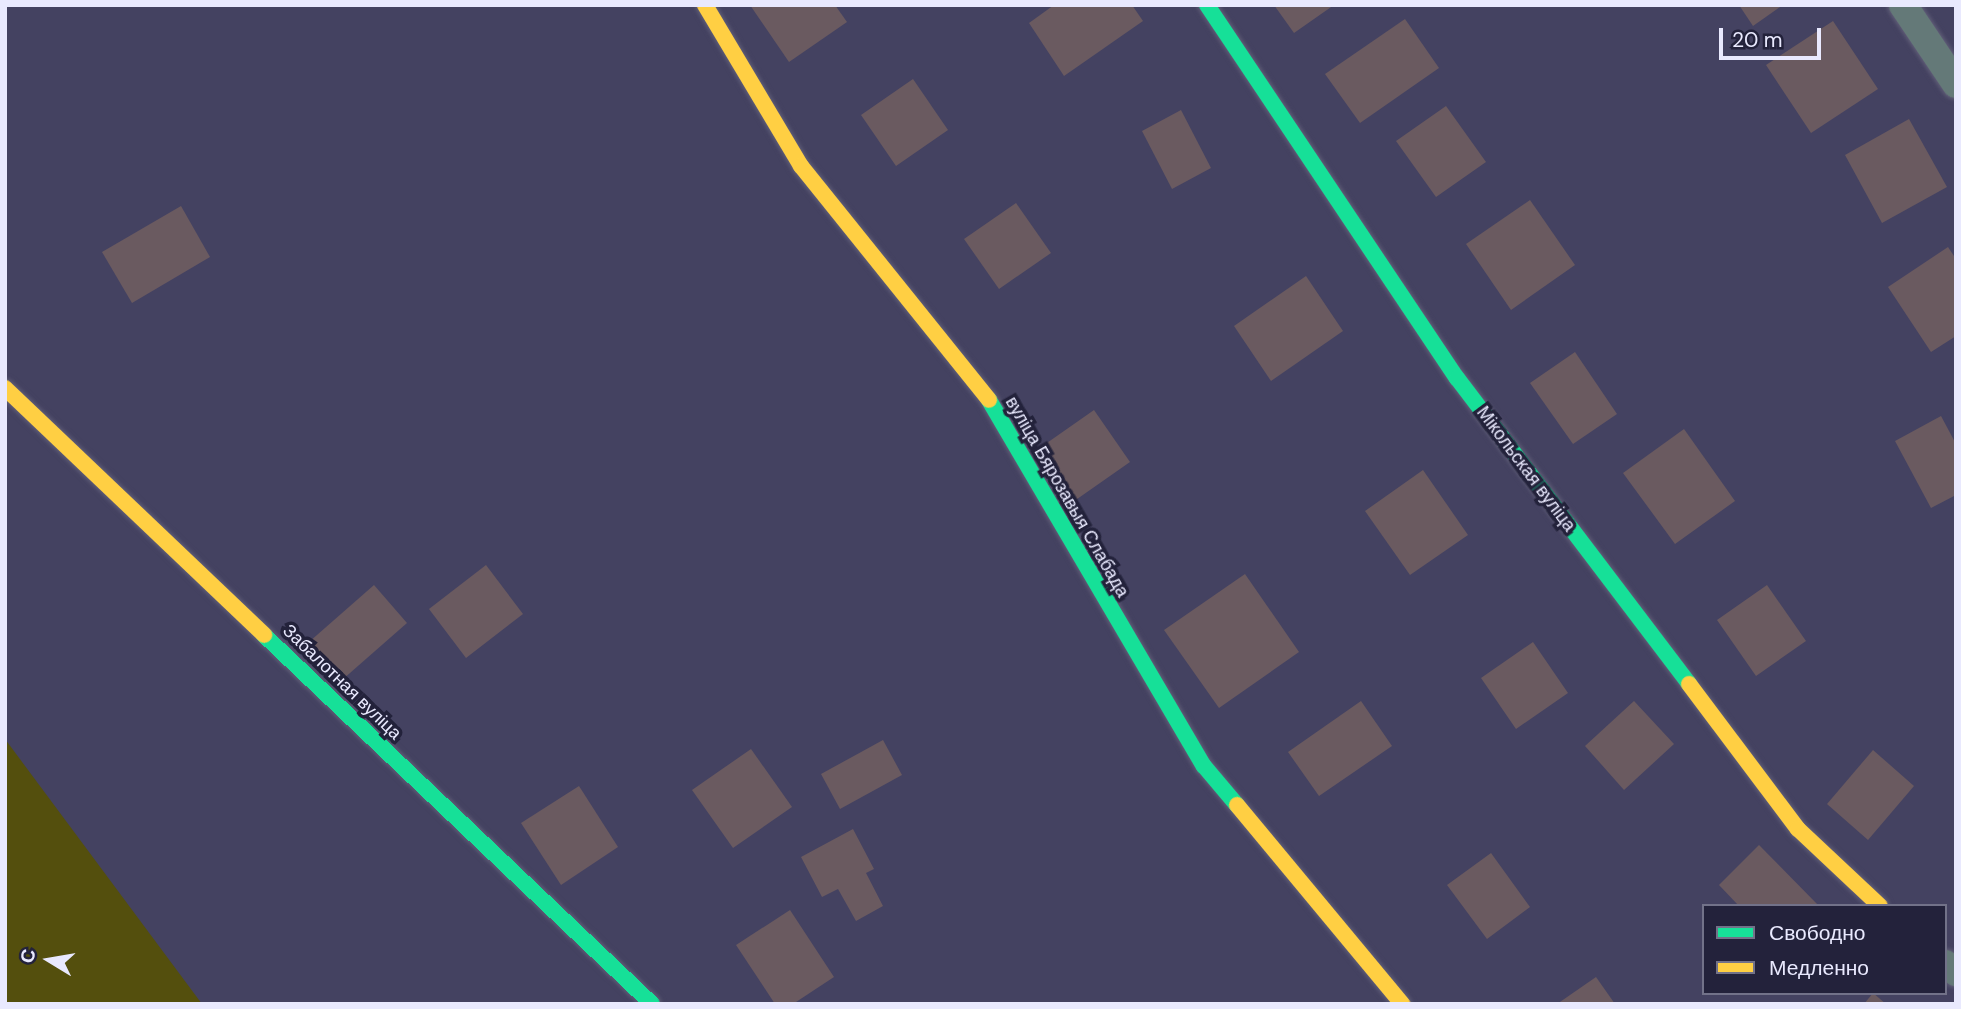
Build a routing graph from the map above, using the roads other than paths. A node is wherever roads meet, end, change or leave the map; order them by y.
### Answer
1 (705, 5) edge
2 (1207, 5) edge
3 (1903, 5) edge
4 (1956, 84) edge
5 (5, 387) edge
6 (1878, 904) edge
7 (652, 1004) edge
8 (1402, 1004) edge

1 - 8 street, вуліца Бярозавыя Слабада
2 - 6 street, Мікольская вуліца
3 - 4 street
5 - 7 street, Забалотная вуліца

